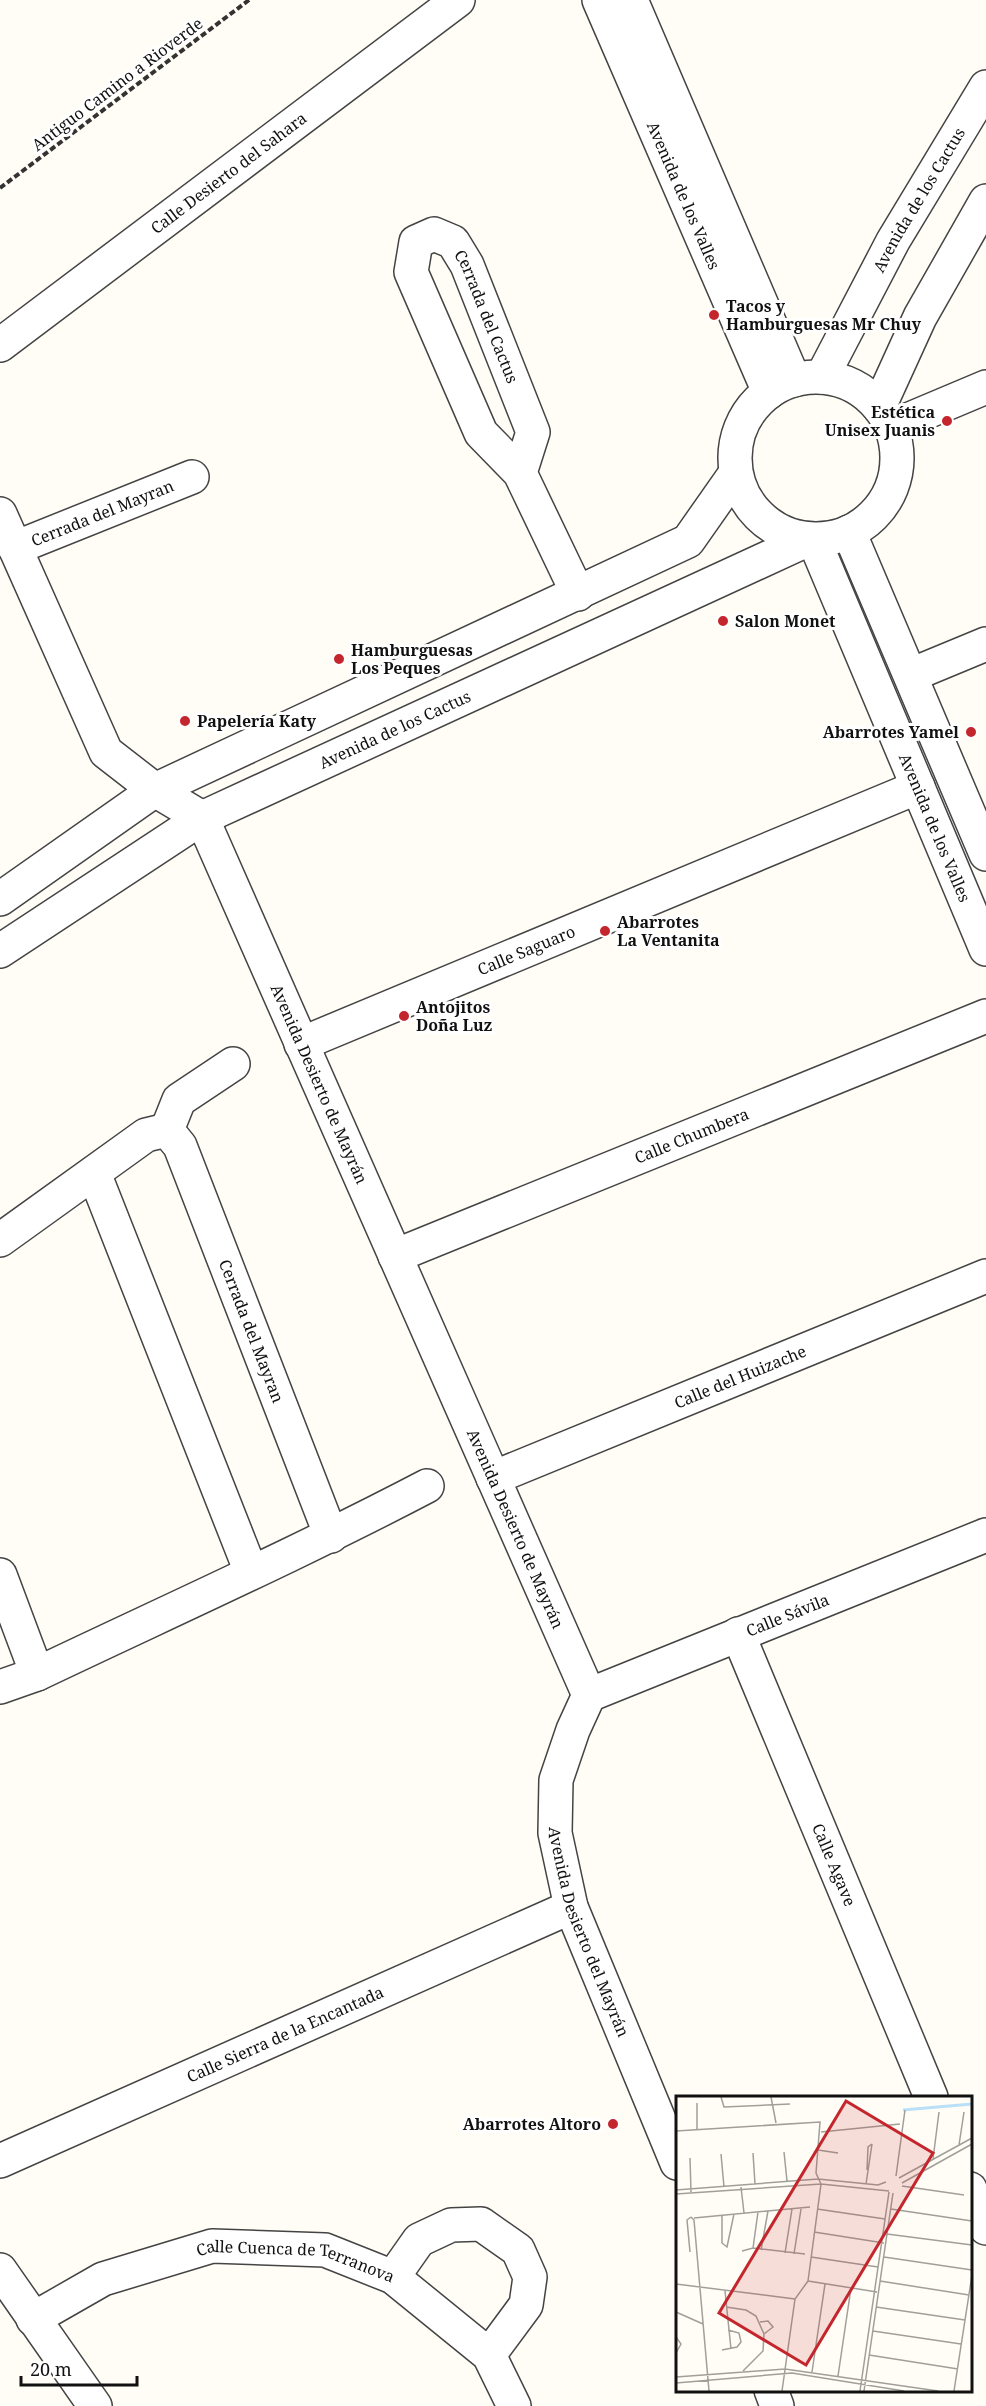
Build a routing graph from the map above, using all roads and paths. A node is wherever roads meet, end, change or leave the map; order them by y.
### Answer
1 (249, 0) edge
2 (458, 0) edge
3 (599, 0) edge
4 (631, 0) edge
5 (986, 87) edge
6 (0, 188) edge
7 (986, 201) edge
8 (0, 345) edge
9 (795, 383) junction
10 (986, 387) edge
11 (885, 417) junction
12 (520, 473) junction
13 (735, 474) junction
14 (192, 477) dead end
15 (0, 514) edge
16 (849, 532) junction
17 (812, 540) junction
18 (15, 548) junction
19 (578, 594) junction
20 (986, 644) edge
21 (911, 675) junction
22 (918, 787) junction
23 (155, 790) junction
24 (202, 818) junction
25 (986, 854) edge
26 (0, 899) edge
27 (986, 949) edge
28 (0, 951) edge
29 (986, 1016) edge
30 (301, 1044) junction
31 (233, 1064) dead end
32 (166, 1130) junction
33 (94, 1173) junction
34 (0, 1240) edge
35 (395, 1256) junction
36 (986, 1276) edge
37 (493, 1478) junction
38 (427, 1486) dead end
39 (331, 1536) junction
40 (983, 1544) edge
41 (251, 1572) junction
42 (0, 1575) edge
43 (738, 1634) junction
44 (37, 1674) junction
45 (0, 1687) edge
46 (589, 1695) junction
47 (571, 1907) junction
48 (931, 2096) edge
49 (0, 2161) edge
50 (676, 2161) edge
51 (971, 2194) edge
52 (986, 2228) edge
53 (0, 2270) edge
54 (393, 2277) junction
55 (33, 2319) junction
56 (489, 2355) junction
57 (771, 2391) edge
58 (95, 2406) edge
59 (514, 2406) edge
60 (777, 2406) edge

1 - 6 path, Antiguo Camino a Rioverde
2 - 8 street, Calle Desierto del Sahara
3 - 9 street, Avenida de los Valles
4 - 9 street, Avenida de los Valles
5 - 9 street, Avenida de los Cactus
7 - 11 street
9 - 11 street
9 - 13 street
10 - 11 street
11 - 16 street
12 - 12 street, Cerrada del Cactus
12 - 19 street, Cerrada del Cactus
13 - 17 street
13 - 19 street
14 - 18 street, Cerrada del Mayran
15 - 18 street
16 - 17 street
16 - 21 street
17 - 22 street, Avenida de los Valles
17 - 24 street, Avenida de los Cactus
18 - 23 street
19 - 23 street
20 - 21 street
21 - 25 street
22 - 27 street, Avenida de los Valles
22 - 30 street, Calle Saguaro
23 - 24 street
23 - 26 street
24 - 28 street, Avenida de los Cactus
24 - 30 street, Avenida Desierto de Mayrán
29 - 35 street, Calle Chumbera
30 - 35 street, Avenida Desierto de Mayrán
31 - 32 street
32 - 33 street
32 - 39 street, Cerrada del Mayran
33 - 34 street
33 - 41 street
35 - 37 street, Avenida Desierto de Mayrán
36 - 37 street, Calle del Huizache
37 - 46 street, Avenida Desierto de Mayrán
38 - 39 street
39 - 41 street
40 - 43 street, Calle Sávila
41 - 44 street
42 - 44 street
43 - 46 street, Calle Sávila
43 - 48 street, Calle Agave
44 - 45 street
46 - 47 street, Avenida Desierto del Mayrán
47 - 49 street, Calle Sierra de la Encantada
47 - 50 street, Avenida Desierto del Mayrán
51 - 52 street
53 - 55 street
54 - 55 street, Calle Cuenca de Terranova
54 - 56 street, Calle Cuenca de Terranova
54 - 56 street
55 - 58 street
56 - 59 street, Calle Cuenca de Terranova
57 - 60 street

